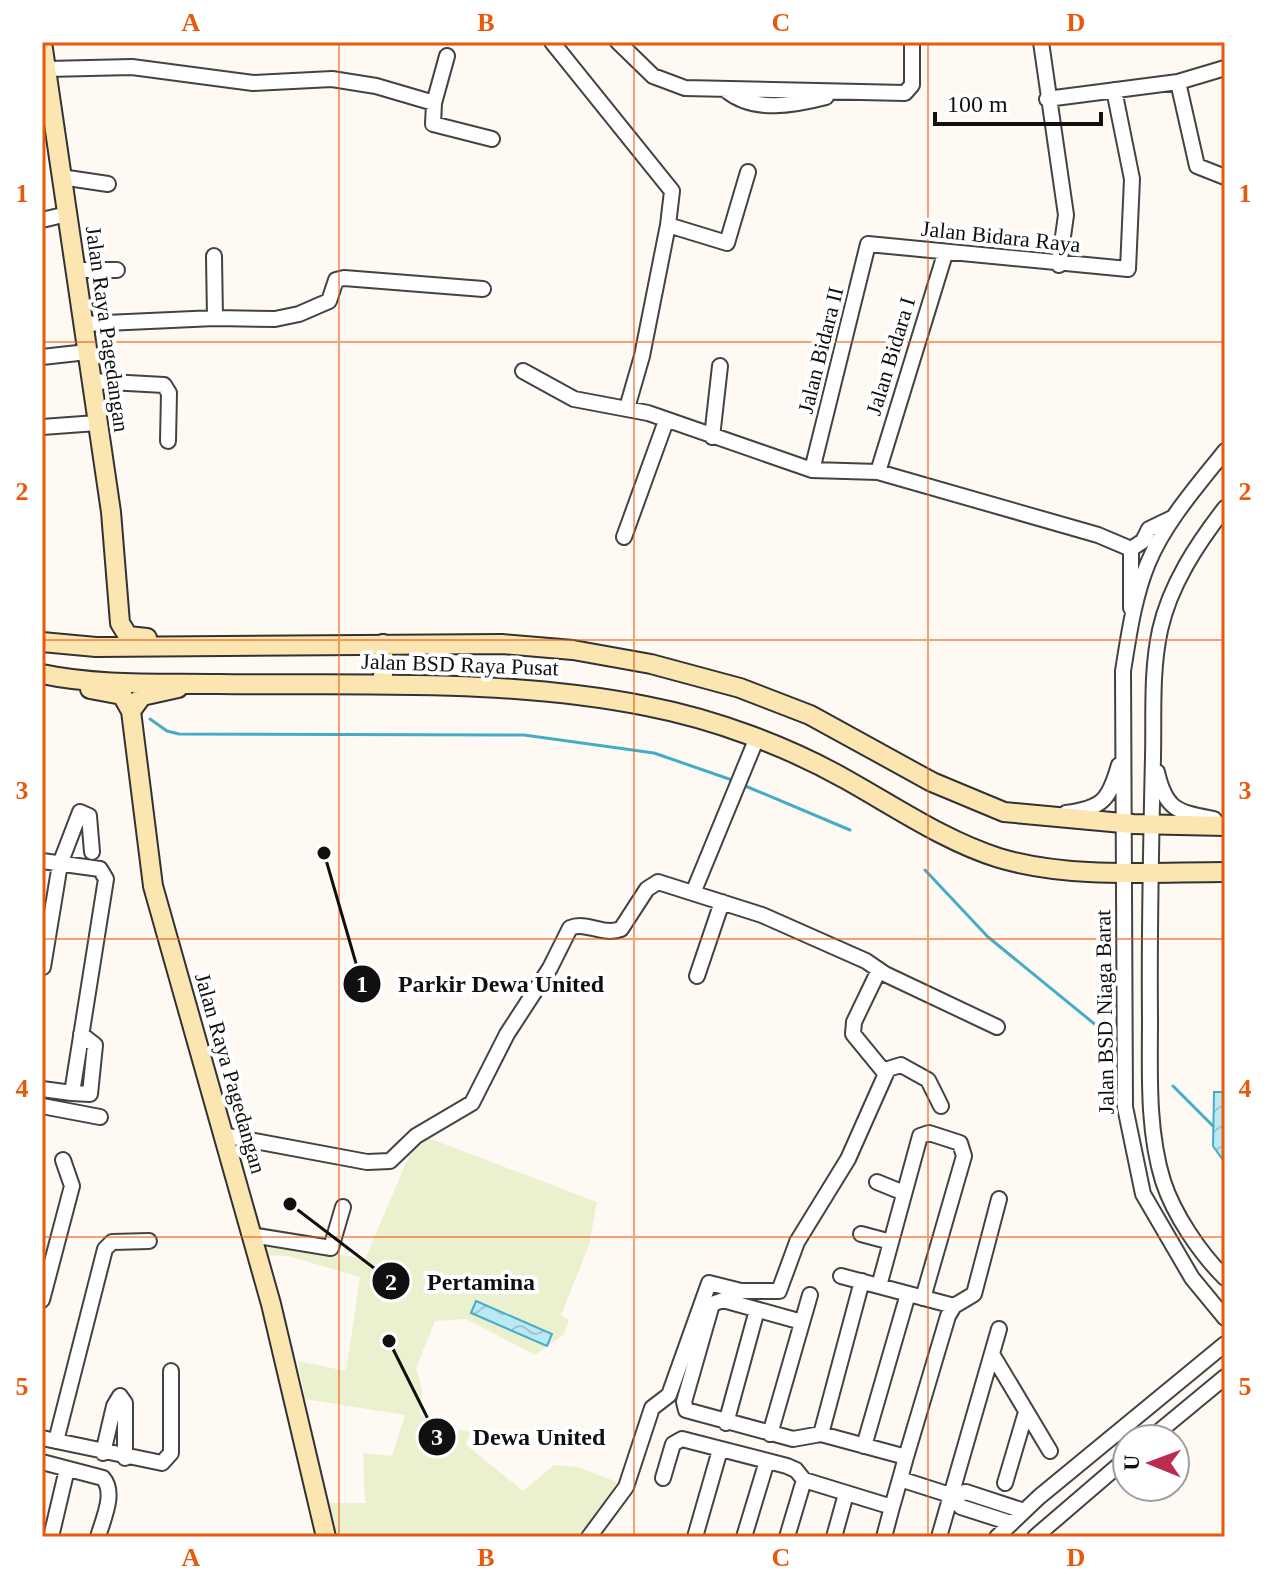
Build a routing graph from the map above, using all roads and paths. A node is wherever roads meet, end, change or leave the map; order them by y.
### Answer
1 (42, 42) edge
2 (552, 42) edge
3 (618, 42) edge
4 (912, 42) edge
5 (1041, 42) edge
6 (447, 56) dead end
7 (1225, 68) edge
8 (47, 69) junction
9 (1178, 82) junction
10 (1114, 90) junction
11 (1047, 99) junction
12 (434, 103) junction
13 (492, 139) dead end
14 (748, 172) dead end
15 (61, 177) junction
16 (1225, 177) edge
17 (108, 184) dead end
18 (67, 214) junction
19 (42, 220) edge
20 (668, 225) junction
21 (871, 242) joint
22 (945, 254) junction
23 (214, 256) dead end
24 (1059, 265) junction
25 (78, 270) junction
26 (117, 270) dead end
27 (483, 289) dead end
28 (215, 318) junction
29 (84, 324) junction
30 (87, 352) junction
31 (42, 357) edge
32 (720, 366) dead end
33 (523, 371) dead end
34 (91, 381) junction
35 (627, 408) junction
36 (666, 421) junction
37 (97, 423) junction
38 (42, 427) edge
39 (712, 437) junction
40 (168, 441) dead end
41 (1225, 451) edge
42 (812, 470) junction
43 (878, 472) junction
44 (1225, 508) edge
45 (1176, 517) junction
46 (624, 537) dead end
47 (1131, 549) junction
48 (1132, 615) junction
49 (120, 623) junction
50 (42, 642) edge
51 (383, 644) junction
52 (62, 645) junction
53 (201, 645) junction
54 (42, 674) edge
55 (66, 679) junction
56 (189, 683) junction
57 (383, 683) junction
58 (131, 711) junction
59 (756, 740) junction
60 (1124, 749) junction
61 (1153, 756) junction
62 (1034, 817) junction
63 (1124, 823) junction
64 (1150, 824) junction
65 (1225, 824) edge
66 (92, 852) dead end
67 (42, 861) edge
68 (60, 864) junction
69 (1124, 871) junction
70 (1149, 872) junction
71 (1225, 872) edge
72 (693, 893) junction
73 (722, 902) junction
74 (43, 967) edge
75 (879, 970) junction
76 (697, 976) dead end
77 (997, 1027) dead end
78 (885, 1073) junction
79 (42, 1089) edge
80 (42, 1106) edge
81 (941, 1106) dead end
82 (100, 1117) dead end
83 (223, 1135) junction
84 (63, 1160) dead end
85 (877, 1182) dead end
86 (904, 1193) junction
87 (999, 1199) dead end
88 (343, 1207) dead end
89 (861, 1234) dead end
90 (251, 1235) junction
91 (149, 1241) dead end
92 (891, 1242) junction
93 (841, 1276) dead end
94 (1225, 1278) edge
95 (862, 1281) junction
96 (879, 1286) junction
97 (908, 1294) junction
98 (810, 1295) dead end
99 (923, 1298) junction
100 (42, 1300) edge
101 (954, 1306) junction
102 (757, 1310) junction
103 (1225, 1318) edge
104 (802, 1322) junction
105 (999, 1329) dead end
106 (1225, 1344) edge
107 (992, 1354) junction
108 (171, 1371) dead end
109 (1225, 1377) edge
110 (1026, 1412) junction
111 (726, 1423) junction
112 (1169, 1423) edge
113 (770, 1434) junction
114 (821, 1434) junction
115 (49, 1439) edge
116 (864, 1446) junction
117 (720, 1450) junction
118 (1050, 1451) dead end
119 (103, 1453) junction
120 (906, 1457) junction
121 (125, 1458) junction
122 (767, 1461) junction
123 (42, 1462) edge
124 (67, 1469) junction
125 (1111, 1472) edge
126 (663, 1478) dead end
127 (900, 1479) junction
128 (804, 1480) junction
129 (1005, 1483) dead end
130 (846, 1494) junction
131 (950, 1495) junction
132 (892, 1507) junction
133 (1024, 1511) junction
134 (1011, 1523) junction
135 (51, 1537) edge
136 (98, 1537) edge
137 (326, 1537) edge
138 (589, 1537) edge
139 (695, 1537) edge
140 (744, 1537) edge
141 (787, 1537) edge
142 (834, 1537) edge
143 (884, 1537) edge
144 (939, 1537) edge
145 (997, 1537) edge
146 (1035, 1537) edge

1 - 8 main road, Jalan Raya Pagedangan
2 - 20 street
3 - 4 street
5 - 11 street
6 - 12 street
7 - 9 street
8 - 12 street
8 - 15 main road, Jalan Raya Pagedangan
9 - 10 street
9 - 16 street
10 - 11 street
10 - 24 street, Jalan Bidara Raya
11 - 24 street
12 - 13 street
14 - 20 street
15 - 17 street
15 - 18 main road, Jalan Raya Pagedangan
18 - 19 street
18 - 25 main road, Jalan Raya Pagedangan
20 - 35 street
21 - 22 street, Jalan Bidara Raya
21 - 42 street, Jalan Bidara II
22 - 24 street, Jalan Bidara Raya
22 - 43 street, Jalan Bidara I
23 - 28 street
25 - 26 street
25 - 29 main road, Jalan Raya Pagedangan
27 - 28 street
28 - 29 street
29 - 30 main road, Jalan Raya Pagedangan
30 - 31 street
30 - 34 main road, Jalan Raya Pagedangan
32 - 39 street
33 - 35 street
34 - 37 main road, Jalan Raya Pagedangan
34 - 40 street
35 - 36 street
36 - 39 street
36 - 46 street
37 - 38 street
37 - 49 main road, Jalan Raya Pagedangan
39 - 42 street
41 - 45 street
42 - 43 street
43 - 47 street
44 - 61 street
45 - 47 street
45 - 48 street
47 - 48 street
48 - 60 street, Jalan BSD Niaga Barat
49 - 52 main road
49 - 53 main road
50 - 52 main road, Jalan BSD Raya Pusat
51 - 53 main road, Jalan BSD Raya Pusat
51 - 57 main road
51 - 62 main road, Jalan BSD Raya Pusat
52 - 53 main road, Jalan BSD Raya Pusat
54 - 55 main road, Jalan BSD Raya Pusat
55 - 56 main road, Jalan BSD Raya Pusat
55 - 58 main road
56 - 57 main road, Jalan BSD Raya Pusat
56 - 58 main road
57 - 59 main road, Jalan BSD Raya Pusat
58 - 83 main road, Jalan Raya Pagedangan
59 - 69 main road, Jalan BSD Raya Pusat
59 - 72 street
60 - 62 street
60 - 63 street, Jalan BSD Niaga Barat
61 - 64 street, Jalan BSD Niaga Barat
61 - 65 street
62 - 63 main road, Jalan BSD Raya Pusat
63 - 64 main road, Jalan BSD Raya Pusat
63 - 69 street, Jalan BSD Niaga Barat
64 - 65 main road, Jalan BSD Raya Pusat
64 - 70 street, Jalan BSD Niaga Barat
66 - 68 street
67 - 68 street
68 - 74 street
68 - 79 street
69 - 70 main road, Jalan BSD Raya Pusat
69 - 103 street, Jalan BSD Niaga Barat
70 - 71 main road, Jalan BSD Raya Pusat
70 - 94 street, Jalan BSD Niaga Barat
72 - 73 street
72 - 83 street
73 - 75 street
73 - 76 street
75 - 77 street
75 - 78 street
78 - 81 street
78 - 138 street
80 - 82 street
83 - 90 main road, Jalan Raya Pagedangan
84 - 100 street
85 - 86 street
86 - 92 street
86 - 99 street
87 - 101 street
88 - 90 street
89 - 92 street
90 - 137 main road, Jalan Raya Pagedangan
91 - 115 street
92 - 96 street
93 - 95 street
95 - 96 street
95 - 114 street
96 - 97 street
97 - 99 street
97 - 116 street
98 - 104 street
99 - 101 street
101 - 120 street
102 - 104 street
102 - 111 street
102 - 111 street
104 - 113 street
105 - 107 street
106 - 133 street
107 - 110 street
107 - 131 street
108 - 121 street
109 - 112 street
110 - 118 street
110 - 129 street
111 - 113 street
113 - 114 street
114 - 116 street
115 - 119 street
116 - 120 street
117 - 122 street
117 - 126 street
117 - 139 street
119 - 121 street
119 - 121 street
120 - 127 street
122 - 128 street
122 - 140 street
123 - 124 street
124 - 135 street
124 - 136 street
125 - 146 street
127 - 131 street
127 - 132 street
128 - 130 street
128 - 141 street
130 - 132 street
130 - 142 street
131 - 133 street
131 - 134 street
131 - 144 street
132 - 143 street
133 - 134 street
134 - 145 street

